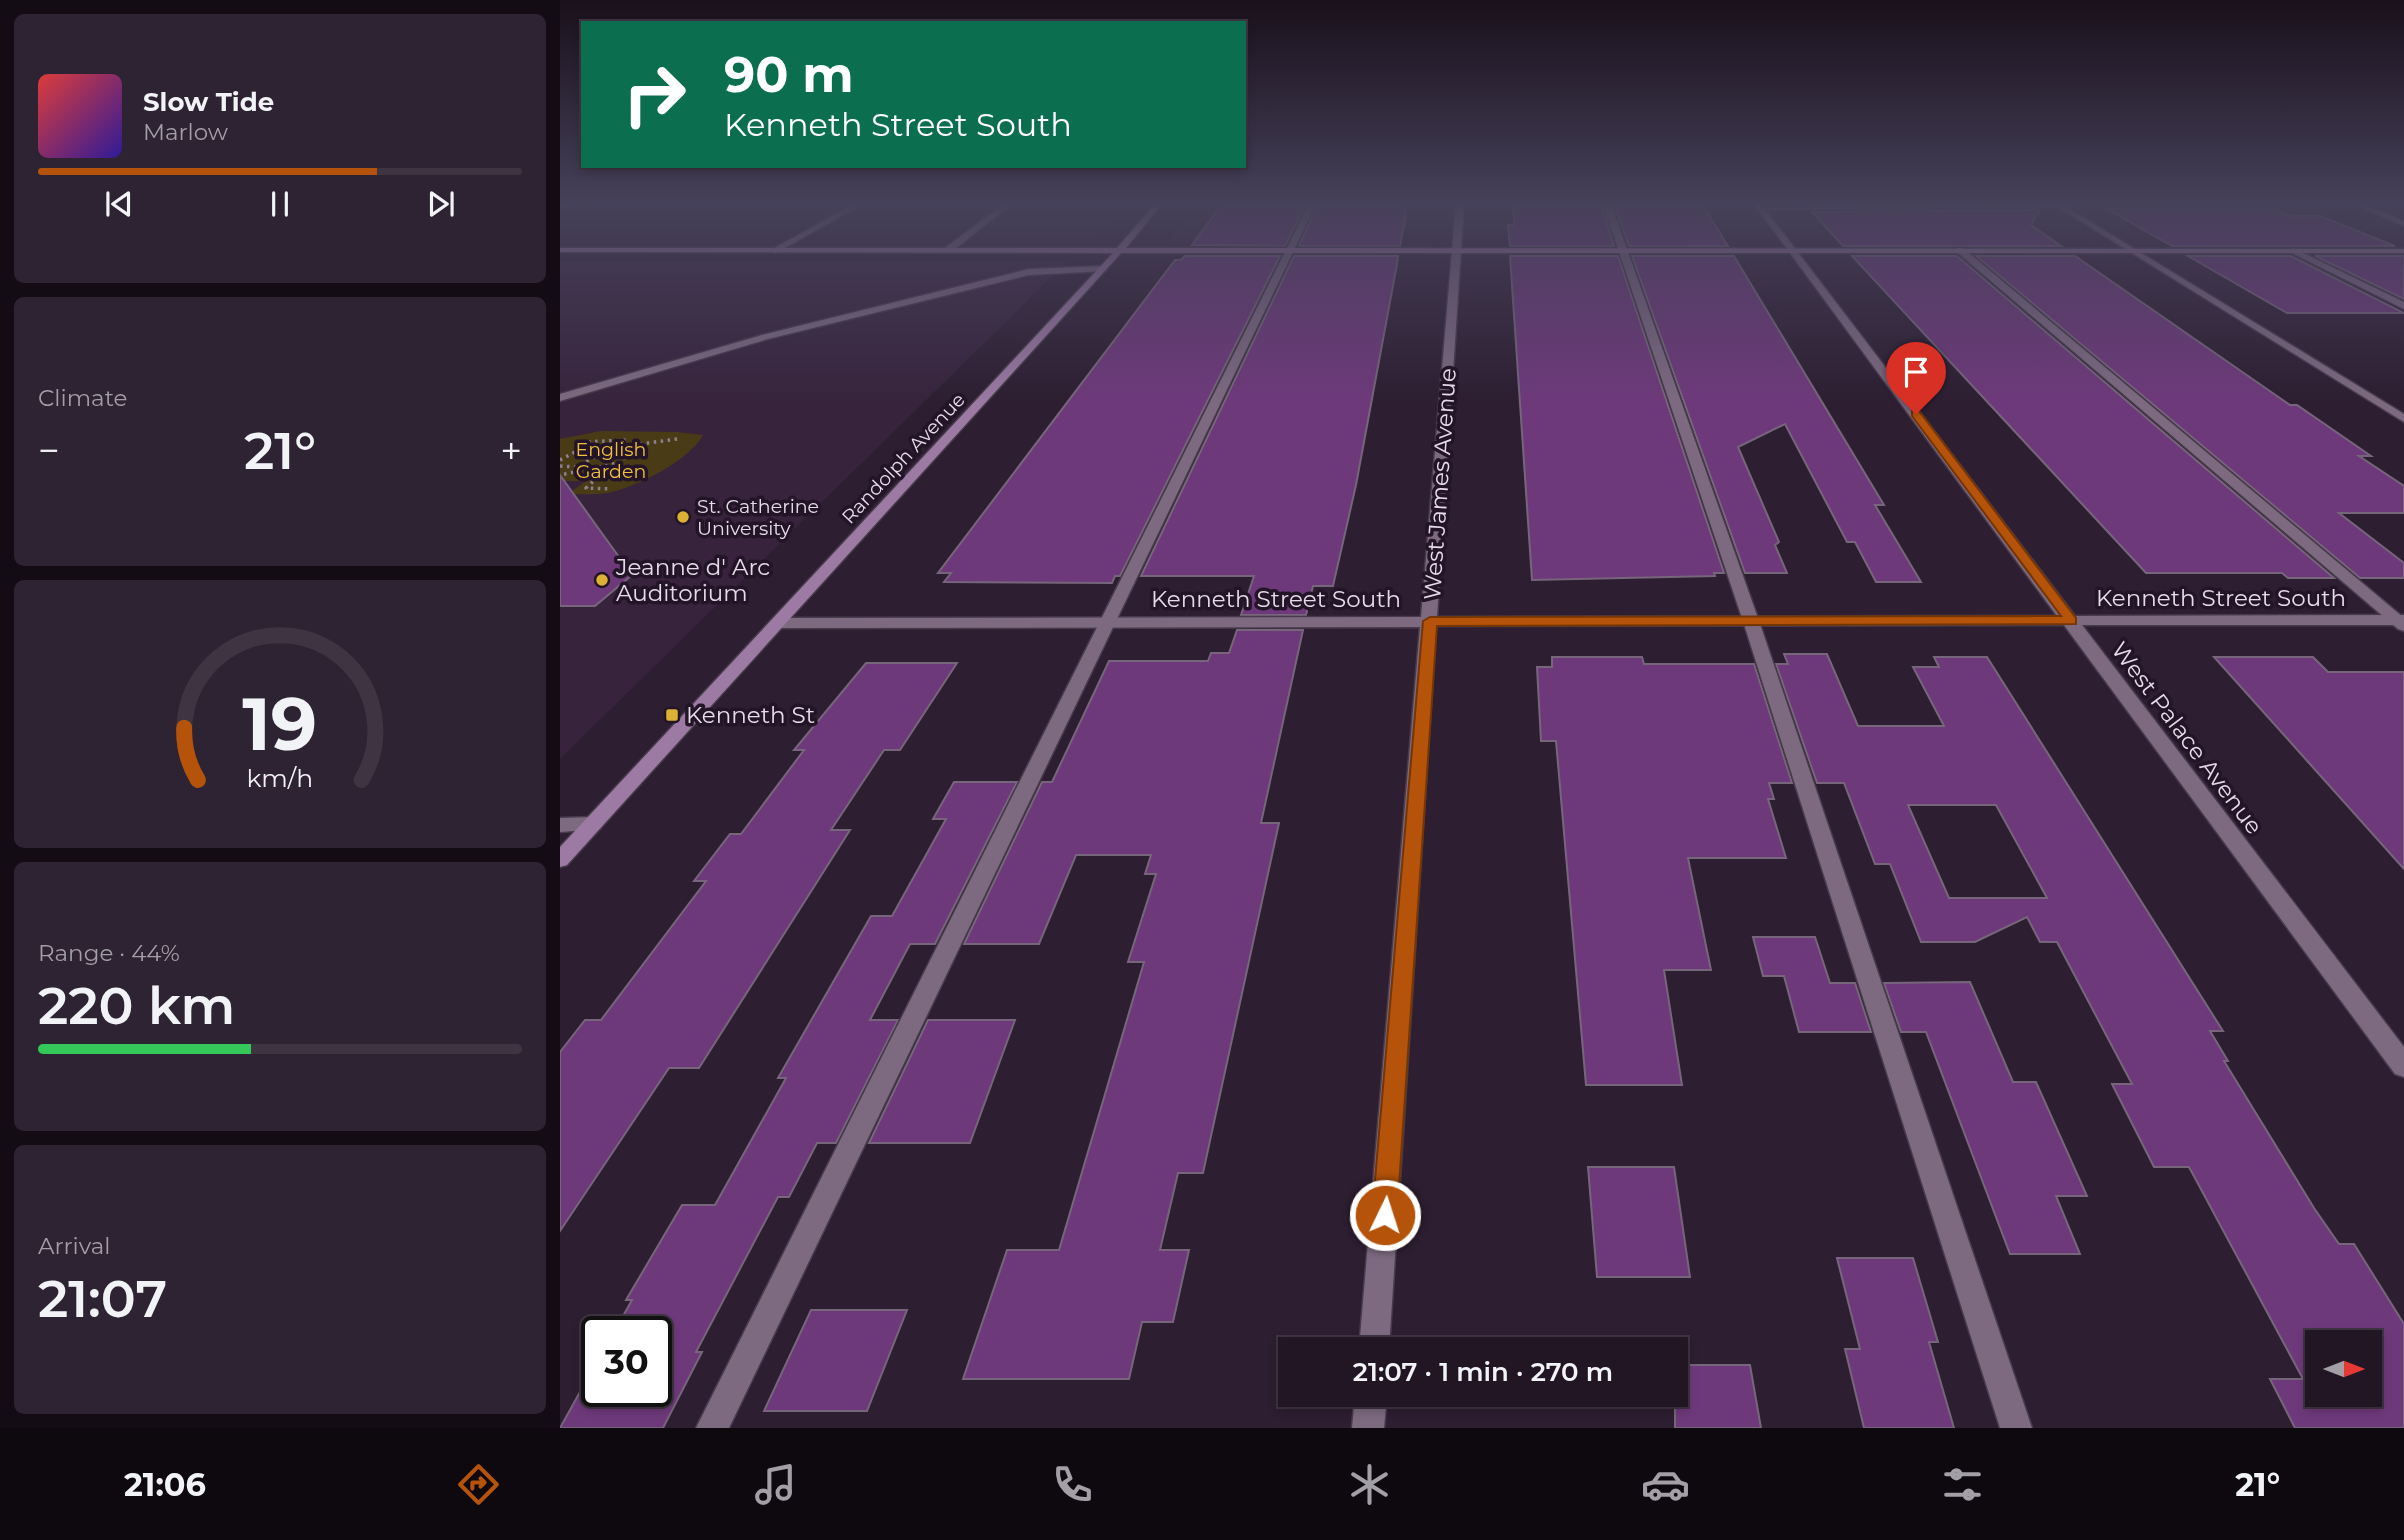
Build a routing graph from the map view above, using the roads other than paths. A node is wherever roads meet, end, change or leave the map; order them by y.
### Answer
1 (1039, 271) edge
2 (1101, 271) edge
3 (1282, 271) edge
4 (1456, 271) edge
5 (1632, 271) edge
6 (1809, 271) edge
7 (1985, 271) edge
8 (2167, 271) edge
9 (2334, 271) edge
10 (2404, 306) edge
11 (560, 398) edge
12 (2404, 419) edge
13 (1430, 621) junction
14 (1751, 621) junction
15 (2071, 621) junction
16 (1110, 622) junction
17 (2402, 622) edge
18 (778, 623) junction
19 (593, 824) junction
20 (560, 825) edge
21 (560, 860) edge
22 (2404, 1066) edge
23 (1375, 1337) edge
24 (1370, 1407) edge
25 (712, 1428) edge
26 (1368, 1428) edge
27 (2016, 1428) edge

1 - 11 street
2 - 18 street, Randolph Avenue
3 - 16 street
4 - 13 street, West James Avenue
5 - 14 street
6 - 15 street, West Palace Avenue
7 - 17 street
8 - 12 street
9 - 10 street
13 - 14 street, Kenneth Street South
13 - 16 street, Kenneth Street South
13 - 23 street, West James Avenue
14 - 15 street, Kenneth Street South
14 - 27 street
15 - 17 street, Kenneth Street South
15 - 22 street, West Palace Avenue
16 - 18 street, Kenneth Street South
16 - 25 street
18 - 19 street, Randolph Avenue
19 - 20 street
19 - 21 street, Randolph Avenue
24 - 26 street

